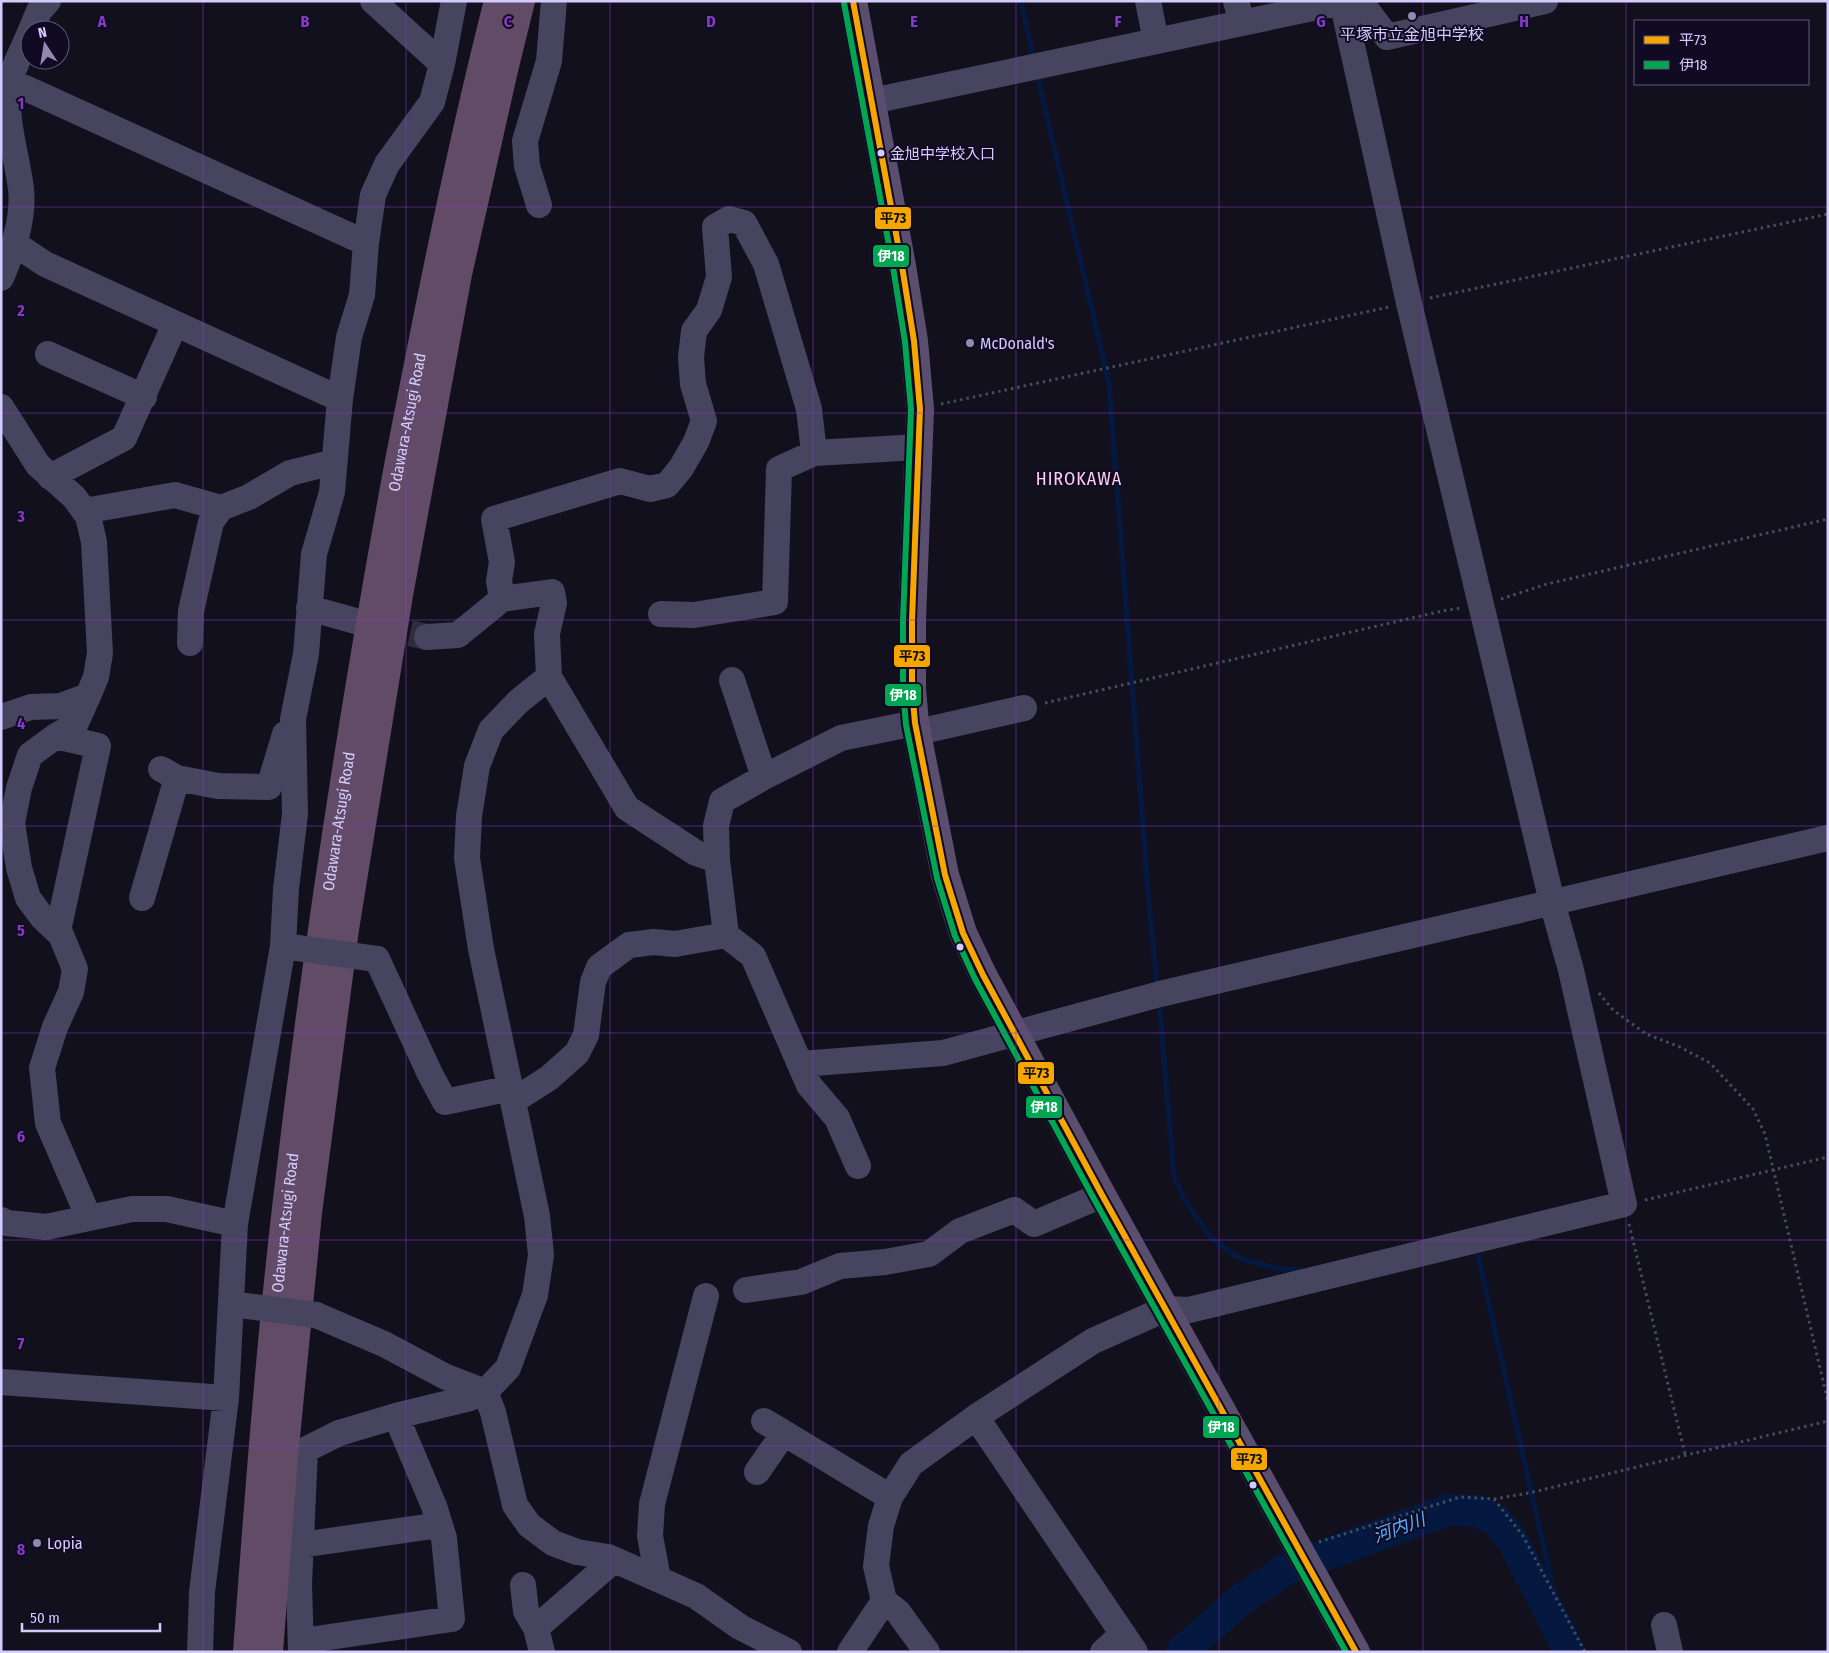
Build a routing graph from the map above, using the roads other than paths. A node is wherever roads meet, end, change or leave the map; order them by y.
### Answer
1 (48, 1) edge
2 (373, 1) edge
3 (454, 1) edge
4 (498, 1) edge
5 (521, 1) edge
6 (853, 1) edge
7 (1148, 1) edge
8 (1348, 1) edge
9 (1544, 1) edge
10 (553, 12) edge
11 (1239, 12) edge
12 (35, 20) edge
13 (1156, 41) junction
14 (20, 58) edge
15 (442, 64) junction
16 (6, 97) edge
17 (872, 101) junction
18 (9, 169) edge
19 (539, 204) dead end
20 (366, 243) junction
21 (15, 244) junction
22 (1, 278) edge
23 (175, 324) junction
24 (58, 366) dead end
25 (144, 397) junction
26 (340, 399) junction
27 (1, 407) edge
28 (919, 447) junction
29 (814, 453) junction
30 (334, 462) junction
31 (50, 477) junction
32 (221, 508) junction
33 (84, 511) junction
34 (502, 599) junction
35 (309, 608) junction
36 (661, 614) dead end
37 (359, 622) tunnel mouth
38 (428, 637) tunnel mouth
39 (190, 642) dead end
40 (549, 678) junction
41 (732, 680) dead end
42 (88, 696) junction
43 (1024, 708) road end
44 (1, 717) edge
45 (293, 719) junction
46 (917, 727) junction
47 (56, 736) junction
48 (764, 777) junction
49 (1828, 838) edge
50 (717, 860) junction
51 (142, 898) dead end
52 (1552, 902) junction
53 (58, 931) junction
54 (726, 935) junction
55 (283, 946) junction
56 (1013, 1033) junction
57 (801, 1064) junction
58 (512, 1094) junction
59 (858, 1166) dead end
60 (1102, 1195) junction
61 (89, 1218) junction
62 (1, 1220) edge
63 (236, 1224) junction
64 (746, 1290) dead end
65 (706, 1296) dead end
66 (232, 1304) junction
67 (1166, 1309) junction
68 (1, 1382) edge
69 (485, 1392) junction
70 (226, 1398) junction
71 (396, 1416) junction
72 (976, 1416) junction
73 (757, 1472) dead end
74 (890, 1497) junction
75 (440, 1526) junction
76 (300, 1544) junction
77 (614, 1560) junction
78 (658, 1579) junction
79 (523, 1585) dead end
80 (884, 1601) junction
81 (1664, 1624) dead end
82 (539, 1640) edge
83 (1129, 1643) edge
84 (301, 1646) edge
85 (200, 1652) edge
86 (246, 1652) edge
87 (269, 1652) edge
88 (788, 1652) edge
89 (850, 1652) edge
90 (927, 1652) edge
91 (1103, 1652) edge
92 (1356, 1652) edge
93 (1670, 1652) edge

1 - 12 street
2 - 15 street
3 - 15 street
4 - 86 highway, Odawara-Atsugi Road
5 - 87 highway, Odawara-Atsugi Road
6 - 17 main road
7 - 13 street
8 - 9 street
8 - 11 street
8 - 52 street
10 - 19 street
11 - 13 street
13 - 17 street
14 - 16 street
15 - 20 street
16 - 18 street
16 - 20 street
17 - 28 main road
18 - 21 street
20 - 26 street
21 - 22 street
21 - 23 street
23 - 25 street
23 - 26 street
24 - 25 street
25 - 31 street
26 - 30 street
27 - 31 street
28 - 29 street
28 - 46 main road
29 - 34 street
29 - 36 street
30 - 32 street
30 - 35 street
31 - 33 street
32 - 33 street
32 - 39 street
33 - 42 street
34 - 38 street
34 - 40 street
35 - 37 street
35 - 45 street
40 - 50 street
40 - 58 street
41 - 48 street
42 - 44 street
42 - 47 street
43 - 46 street
45 - 51 street
45 - 55 street
46 - 48 street
46 - 56 main road
47 - 53 street
47 - 53 street
48 - 50 street
49 - 52 street
50 - 54 street
52 - 56 street
52 - 67 street
53 - 61 street
54 - 57 street
54 - 58 street
55 - 58 street, bridge
55 - 63 street
56 - 57 street
56 - 60 main road
57 - 59 street
58 - 69 street
60 - 64 street
60 - 67 main road
61 - 62 street
61 - 63 street
63 - 66 street
65 - 78 street
66 - 69 street, bridge
66 - 70 street
67 - 72 street
67 - 92 main road
68 - 70 street
69 - 71 street
69 - 77 street
70 - 85 street
71 - 75 street
71 - 76 street
72 - 74 street
72 - 83 street
73 - 74 street
74 - 80 street
75 - 76 street
75 - 84 street
76 - 84 street
77 - 78 street
77 - 82 street
78 - 88 street
79 - 82 street
80 - 89 street
80 - 90 street
81 - 93 street
83 - 91 street

